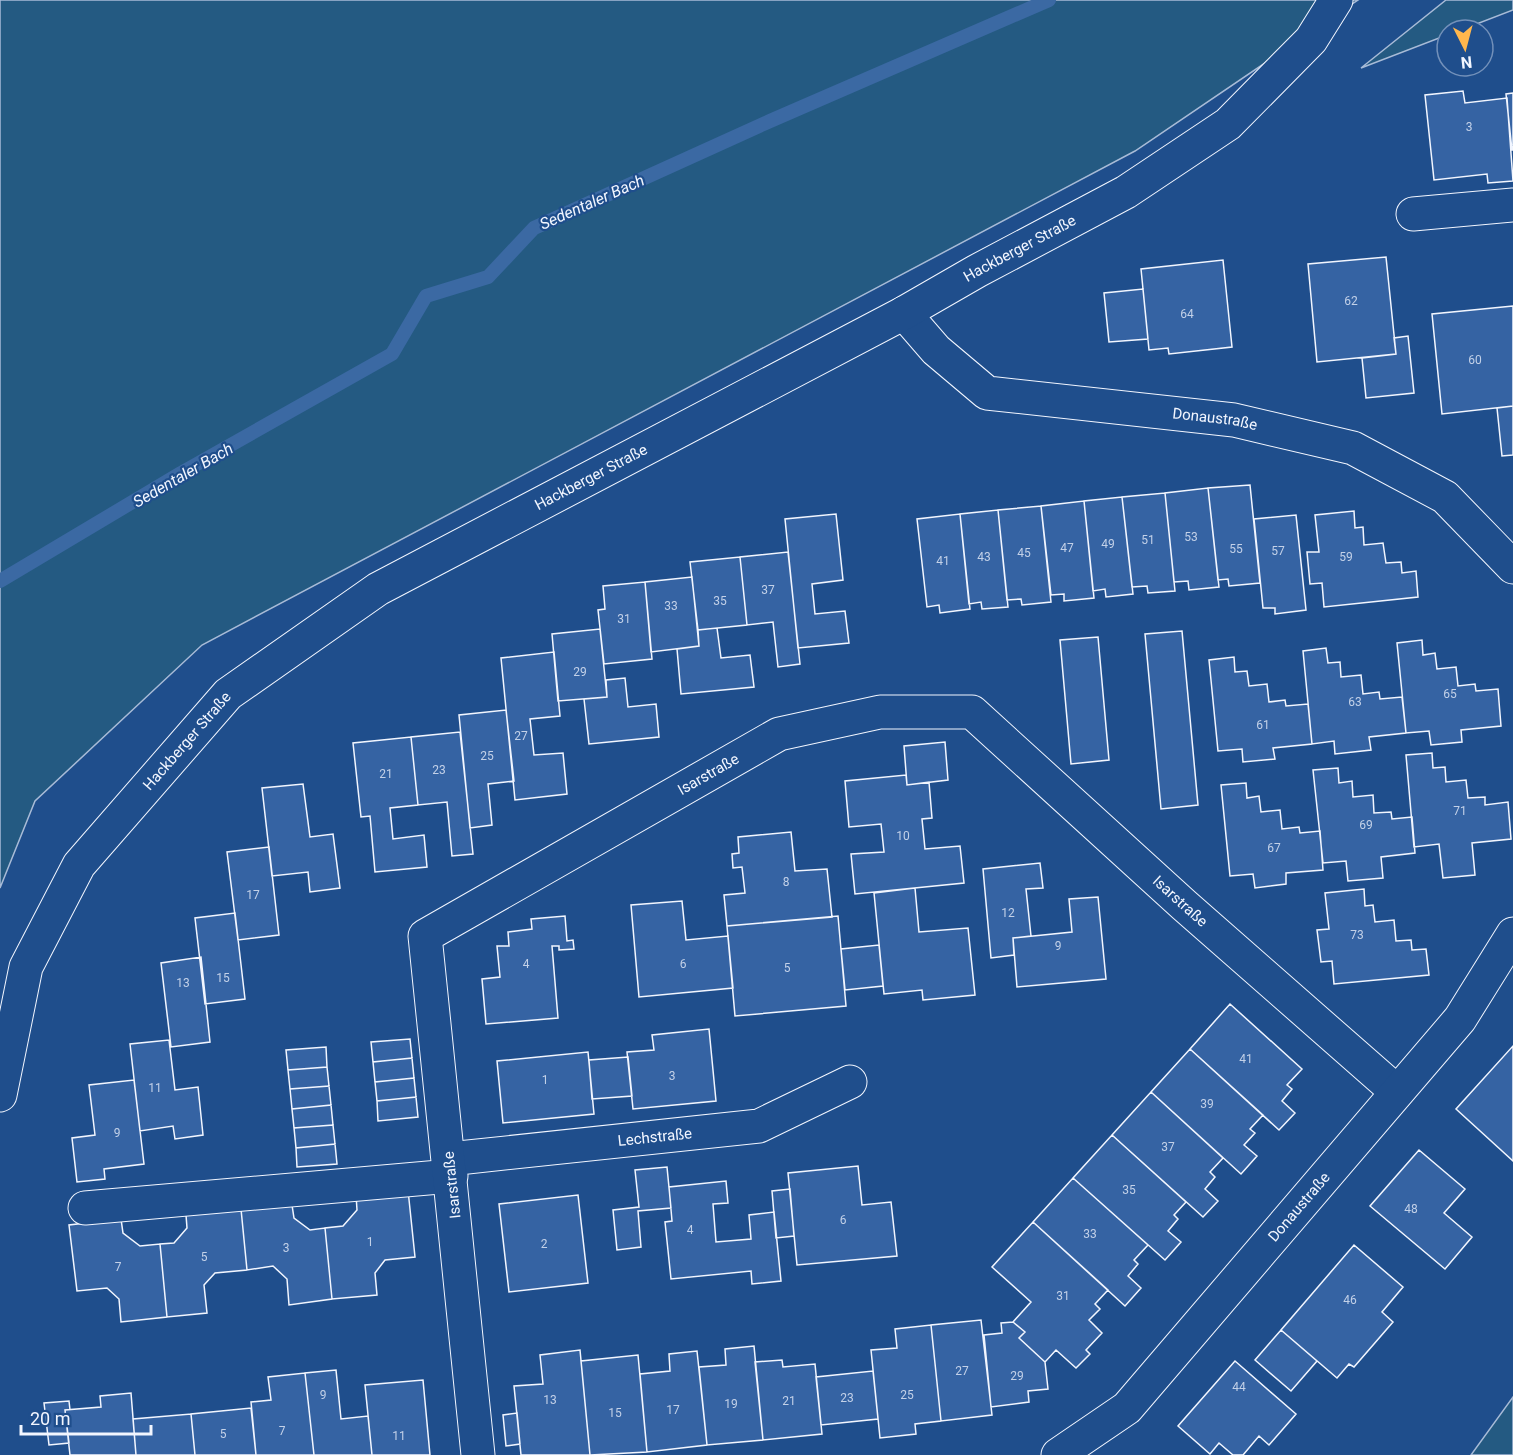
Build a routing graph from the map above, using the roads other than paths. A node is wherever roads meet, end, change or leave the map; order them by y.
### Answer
1 (1336, 0) edge
2 (1513, 205) edge
3 (1413, 214) dead end
4 (904, 313) junction
5 (1513, 567) edge
6 (1513, 934) edge
7 (850, 1082) dead end
8 (1397, 1092) junction
9 (0, 1095) edge
10 (450, 1167) junction
11 (85, 1208) dead end
12 (478, 1455) edge
13 (1058, 1455) edge

1 - 4 street, Hackberger Straße
2 - 3 street
4 - 5 street, Donaustraße
4 - 9 street, Hackberger Straße
6 - 8 street, Donaustraße
7 - 10 street, Lechstraße
8 - 10 street, Isarstraße
8 - 13 street, Donaustraße
10 - 11 street, Lechstraße
10 - 12 street, Isarstraße

